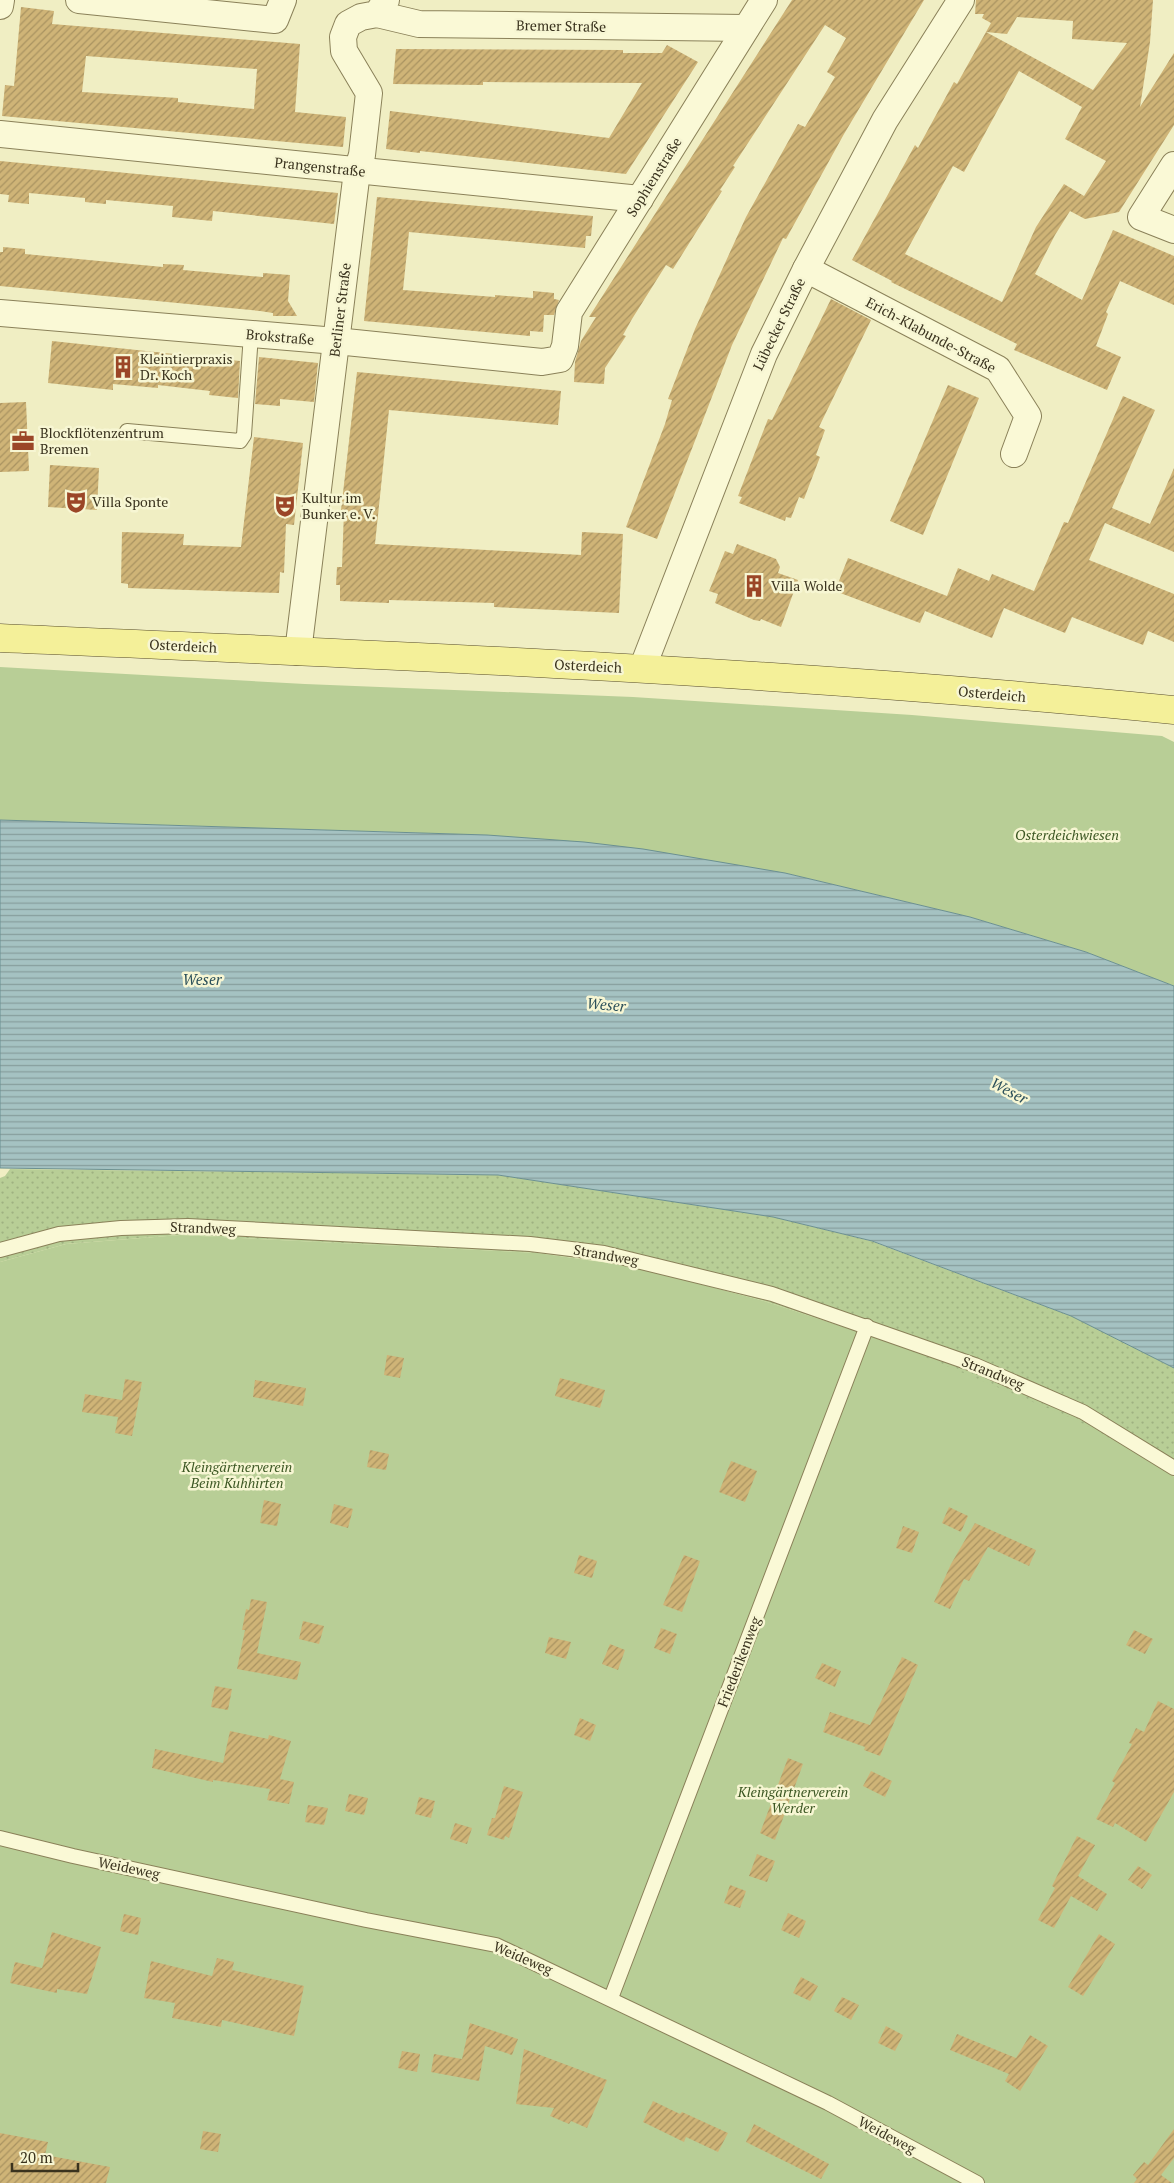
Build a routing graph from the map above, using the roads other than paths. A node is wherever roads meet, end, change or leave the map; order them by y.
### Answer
1 (1, 0) edge
2 (79, 0) edge
3 (764, 0) edge
4 (961, 0) edge
5 (0, 6) edge
6 (381, 7) edge
7 (279, 10) edge
8 (746, 28) junction
9 (0, 134) edge
10 (1174, 165) edge
11 (357, 171) junction
12 (640, 199) junction
13 (1174, 230) edge
14 (806, 269) junction
15 (0, 313) edge
16 (252, 334) junction
17 (336, 341) junction
18 (560, 359) joint
19 (127, 431) dead end
20 (1014, 454) dead end
21 (0, 638) edge
22 (298, 652) junction
23 (642, 668) junction
24 (1174, 710) edge
25 (0, 1250) edge
26 (867, 1326) junction
27 (1174, 1468) edge
28 (0, 1838) edge
29 (611, 1998) junction
30 (977, 2183) edge

1 - 5 street
2 - 7 street
3 - 8 street, Sophienstraße
4 - 14 street, Lübecker Straße
6 - 8 street, Bremer Straße
6 - 11 street, Berliner Straße
8 - 12 street, Sophienstraße
9 - 11 street, Prangenstraße
10 - 13 street
11 - 12 street, Prangenstraße
11 - 17 street, Berliner Straße
12 - 18 street, Sophienstraße
14 - 20 street, Erich-Klabunde-Straße
14 - 23 street, Lübecker Straße
15 - 16 street, Brokstraße
16 - 17 street, Brokstraße
16 - 19 lane
17 - 18 street, Brokstraße
17 - 22 street, Berliner Straße
21 - 22 main road, Osterdeich
22 - 23 main road, Osterdeich
23 - 24 main road, Osterdeich
25 - 26 lane, Strandweg
26 - 27 lane, Strandweg
26 - 29 lane, Friederikenweg
28 - 29 lane, Weideweg
29 - 30 lane, Weideweg

